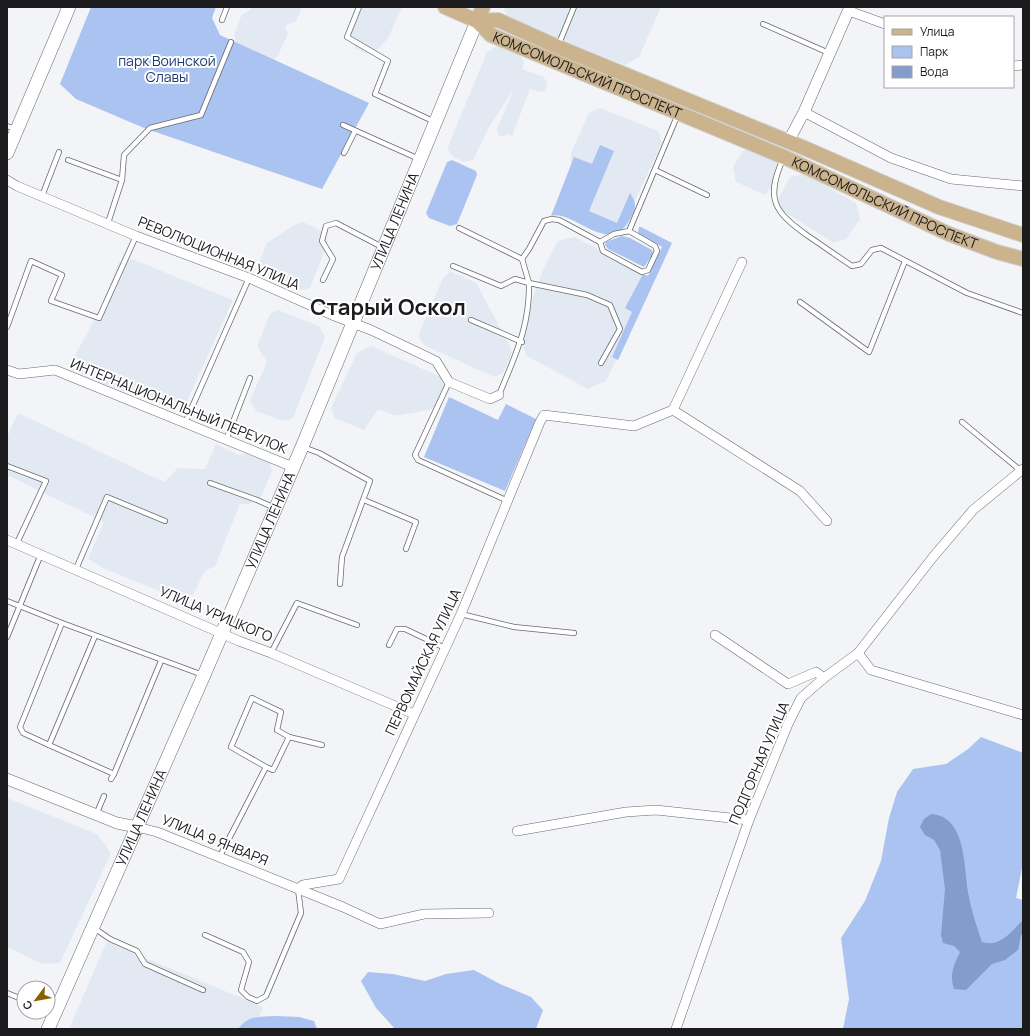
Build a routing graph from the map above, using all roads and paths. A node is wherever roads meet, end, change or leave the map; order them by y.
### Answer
1 (69, 7) edge
2 (228, 7) edge
3 (358, 7) edge
4 (445, 7) edge
5 (483, 7) edge
6 (574, 7) edge
7 (849, 9) edge
8 (222, 20) dead end
9 (477, 21) junction
10 (763, 24) dead end
11 (884, 24) edge
12 (231, 42) dead end
13 (558, 47) junction
14 (829, 53) junction
15 (679, 112) junction
16 (804, 112) junction
17 (434, 122) junction
18 (343, 125) dead end
19 (12, 128) edge
20 (355, 131) junction
21 (788, 142) junction
22 (59, 152) dead end
23 (7, 153) edge
24 (344, 153) dead end
25 (784, 157) junction
26 (419, 159) junction
27 (68, 160) dead end
28 (655, 170) junction
29 (7, 180) edge
30 (122, 180) junction
31 (1023, 186) edge
32 (707, 195) dead end
33 (42, 196) junction
34 (108, 223) junction
35 (459, 228) dead end
36 (629, 231) junction
37 (1023, 235) edge
38 (136, 236) junction
39 (600, 242) junction
40 (384, 248) junction
41 (522, 259) junction
42 (1023, 259) edge
43 (905, 261) junction
44 (742, 262) dead end
45 (453, 266) dead end
46 (249, 278) junction
47 (322, 280) dead end
48 (530, 283) junction
49 (800, 302) dead end
50 (1023, 313) edge
51 (471, 320) dead end
52 (353, 323) junction
53 (7, 327) edge
54 (522, 342) junction
55 (601, 363) dead end
56 (7, 370) edge
57 (250, 378) dead end
58 (450, 382) junction
59 (499, 395) joint
60 (673, 410) junction
61 (962, 422) dead end
62 (184, 424) junction
63 (226, 440) junction
64 (302, 446) junction
65 (7, 466) edge
66 (293, 467) junction
67 (1022, 469) edge
68 (210, 483) dead end
69 (364, 500) junction
70 (508, 501) junction
71 (275, 508) junction
72 (165, 521) dead end
73 (827, 521) dead end
74 (7, 540) edge
75 (16, 543) junction
76 (406, 550) dead end
77 (40, 554) junction
78 (76, 569) junction
79 (340, 584) dead end
80 (7, 601) edge
81 (20, 606) junction
82 (461, 614) junction
83 (62, 623) junction
84 (357, 625) dead end
85 (222, 633) junction
86 (574, 633) dead end
87 (715, 635) dead end
88 (95, 636) junction
89 (7, 637) edge
90 (389, 645) dead end
91 (445, 648) junction
92 (271, 653) junction
93 (858, 653) junction
94 (161, 661) junction
95 (204, 675) junction
96 (824, 678) junction
97 (414, 714) junction
98 (1023, 715) edge
99 (289, 737) junction
100 (49, 745) junction
101 (322, 746) dead end
102 (266, 766) junction
103 (114, 774) junction
104 (111, 779) dead end
105 (8, 782) edge
106 (104, 796) dead end
107 (96, 815) junction
108 (749, 820) junction
109 (137, 827) junction
110 (517, 831) dead end
111 (219, 858) junction
112 (298, 889) junction
113 (489, 913) dead end
114 (92, 927) junction
115 (205, 935) dead end
116 (203, 990) dead end
117 (56, 1002) edge
118 (676, 1029) edge

1 - 19 main road
2 - 8 lane
3 - 17 lane
4 - 9 main road
5 - 9 main road, УЛИЦА ЛЕНИНА
6 - 13 lane
7 - 11 street
7 - 14 street
9 - 13 main road, КОМСОМОЛЬСКИЙ ПРОСПЕКТ
9 - 15 main road, КОМСОМОЛЬСКИЙ ПРОСПЕКТ
9 - 17 main road, УЛИЦА ЛЕНИНА
10 - 14 lane
12 - 30 lane
13 - 21 main road, КОМСОМОЛЬСКИЙ ПРОСПЕКТ
14 - 16 street
15 - 25 main road, КОМСОМОЛЬСКИЙ ПРОСПЕКТ
15 - 28 lane
16 - 21 street
16 - 31 street
17 - 26 main road, УЛИЦА ЛЕНИНА
18 - 20 lane
19 - 23 main road
20 - 24 lane
20 - 26 lane
21 - 37 main road, КОМСОМОЛЬСКИЙ ПРОСПЕКТ
22 - 33 lane
25 - 42 main road, КОМСОМОЛЬСКИЙ ПРОСПЕКТ
25 - 43 lane
26 - 40 main road, УЛИЦА ЛЕНИНА
27 - 30 lane
28 - 32 lane
28 - 36 lane
29 - 33 street, РЕВОЛЮЦИОННАЯ УЛИЦА
30 - 34 lane
33 - 34 street, РЕВОЛЮЦИОННАЯ УЛИЦА
34 - 38 street, РЕВОЛЮЦИОННАЯ УЛИЦА
35 - 41 lane
36 - 39 lane
36 - 39 lane
38 - 46 street, РЕВОЛЮЦИОННАЯ УЛИЦА
38 - 53 lane
39 - 41 lane
40 - 47 lane
40 - 52 main road, УЛИЦА ЛЕНИНА
41 - 48 lane
43 - 49 lane
43 - 50 lane
44 - 60 street
45 - 48 lane
46 - 52 street, РЕВОЛЮЦИОННАЯ УЛИЦА
46 - 62 lane
48 - 54 lane
48 - 55 lane
51 - 54 lane
52 - 58 street, РЕВОЛЮЦИОННАЯ УЛИЦА
52 - 64 main road, УЛИЦА ЛЕНИНА
54 - 59 lane
56 - 62 street, ИНТЕРНАЦИОНАЛЬНЫЙ ПЕРЕУЛОК
57 - 63 lane
58 - 59 street
58 - 70 lane
60 - 70 street, ПЕРВОМАЙСКАЯ УЛИЦА
60 - 73 street
61 - 67 lane
62 - 63 street, ИНТЕРНАЦИОНАЛЬНЫЙ ПЕРЕУЛОК
63 - 66 street, ИНТЕРНАЦИОНАЛЬНЫЙ ПЕРЕУЛОК
64 - 66 main road, УЛИЦА ЛЕНИНА
64 - 69 lane
65 - 75 lane
66 - 71 main road, УЛИЦА ЛЕНИНА
67 - 93 street, ПОДГОРНАЯ УЛИЦА
68 - 71 lane
69 - 76 lane
69 - 79 lane
70 - 82 street, ПЕРВОМАЙСКАЯ УЛИЦА
71 - 85 main road, УЛИЦА ЛЕНИНА
72 - 78 lane
74 - 75 street, УЛИЦА УРИЦКОГО
75 - 77 street, УЛИЦА УРИЦКОГО
77 - 78 street, УЛИЦА УРИЦКОГО
77 - 81 lane
78 - 85 street, УЛИЦА УРИЦКОГО
80 - 81 lane
81 - 83 lane
81 - 89 lane
82 - 86 lane
82 - 91 street, ПЕРВОМАЙСКАЯ УЛИЦА
83 - 88 lane
83 - 100 lane
84 - 92 lane
85 - 92 street, УЛИЦА УРИЦКОГО
85 - 95 main road, УЛИЦА ЛЕНИНА
87 - 96 street
88 - 94 lane
88 - 100 lane
90 - 91 lane
91 - 97 street, ПЕРВОМАЙСКАЯ УЛИЦА
92 - 97 street, УЛИЦА УРИЦКОГО
93 - 96 street, ПОДГОРНАЯ УЛИЦА
93 - 98 street
94 - 95 lane
94 - 103 lane
95 - 109 main road, УЛИЦА ЛЕНИНА
96 - 108 street, ПОДГОРНАЯ УЛИЦА
97 - 112 street, ПЕРВОМАЙСКАЯ УЛИЦА
99 - 101 lane
99 - 102 lane
99 - 102 lane
100 - 103 lane
102 - 111 lane
103 - 104 lane
105 - 107 street, УЛИЦА 9 ЯНВАРЯ
106 - 107 lane
107 - 109 street, УЛИЦА 9 ЯНВАРЯ
108 - 110 street
108 - 118 street, ПОДГОРНАЯ УЛИЦА
109 - 111 street, УЛИЦА 9 ЯНВАРЯ
109 - 114 main road, УЛИЦА ЛЕНИНА
111 - 112 street, УЛИЦА 9 ЯНВАРЯ
112 - 113 street, УЛИЦА 9 ЯНВАРЯ
112 - 115 lane
114 - 116 lane
114 - 117 main road, УЛИЦА ЛЕНИНА

